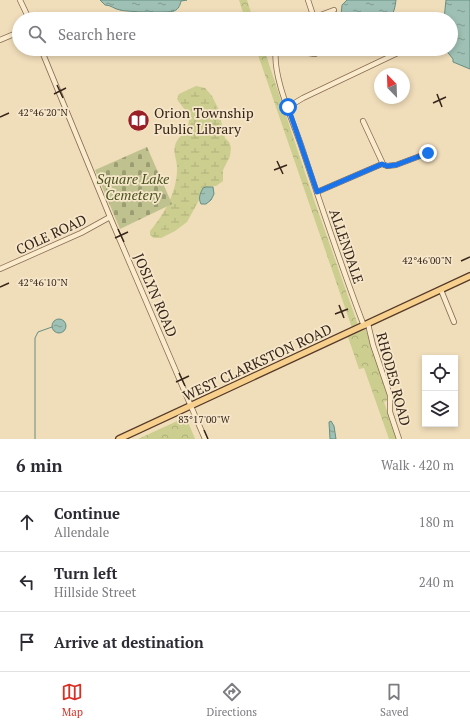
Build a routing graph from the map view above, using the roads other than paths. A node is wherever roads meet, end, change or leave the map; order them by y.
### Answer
1 (20, 0) edge
2 (308, 0) edge
3 (334, 10) dead end
4 (26, 12) edge
5 (311, 12) edge
6 (328, 12) edge
7 (12, 35) edge
8 (0, 40) edge
9 (44, 56) edge
10 (275, 56) edge
11 (391, 56) edge
12 (288, 107) junction
13 (362, 121) dead end
14 (428, 153) dead end
15 (383, 164) junction
16 (317, 192) junction
17 (110, 217) junction
18 (0, 269) edge
19 (470, 276) edge
20 (441, 290) junction
21 (454, 322) dead end
22 (366, 325) junction
23 (191, 406) junction
24 (119, 439) edge
25 (206, 439) edge
26 (399, 439) edge

1 - 4 street
2 - 5 street
3 - 6 street
7 - 8 street
9 - 17 street, JOSLYN ROAD
10 - 12 street, ALLENDALE
11 - 12 street
12 - 16 street, ALLENDALE
13 - 15 street
14 - 15 street
15 - 16 street
16 - 22 street, ALLENDALE
17 - 18 street, COLE ROAD
17 - 23 street, JOSLYN ROAD
19 - 20 main road, WEST CLARKSTON ROAD
20 - 21 street
20 - 22 main road, WEST CLARKSTON ROAD
22 - 23 main road, WEST CLARKSTON ROAD
22 - 26 street, RHODES ROAD
23 - 24 main road, WEST CLARKSTON ROAD
23 - 25 street, JOSLYN ROAD

